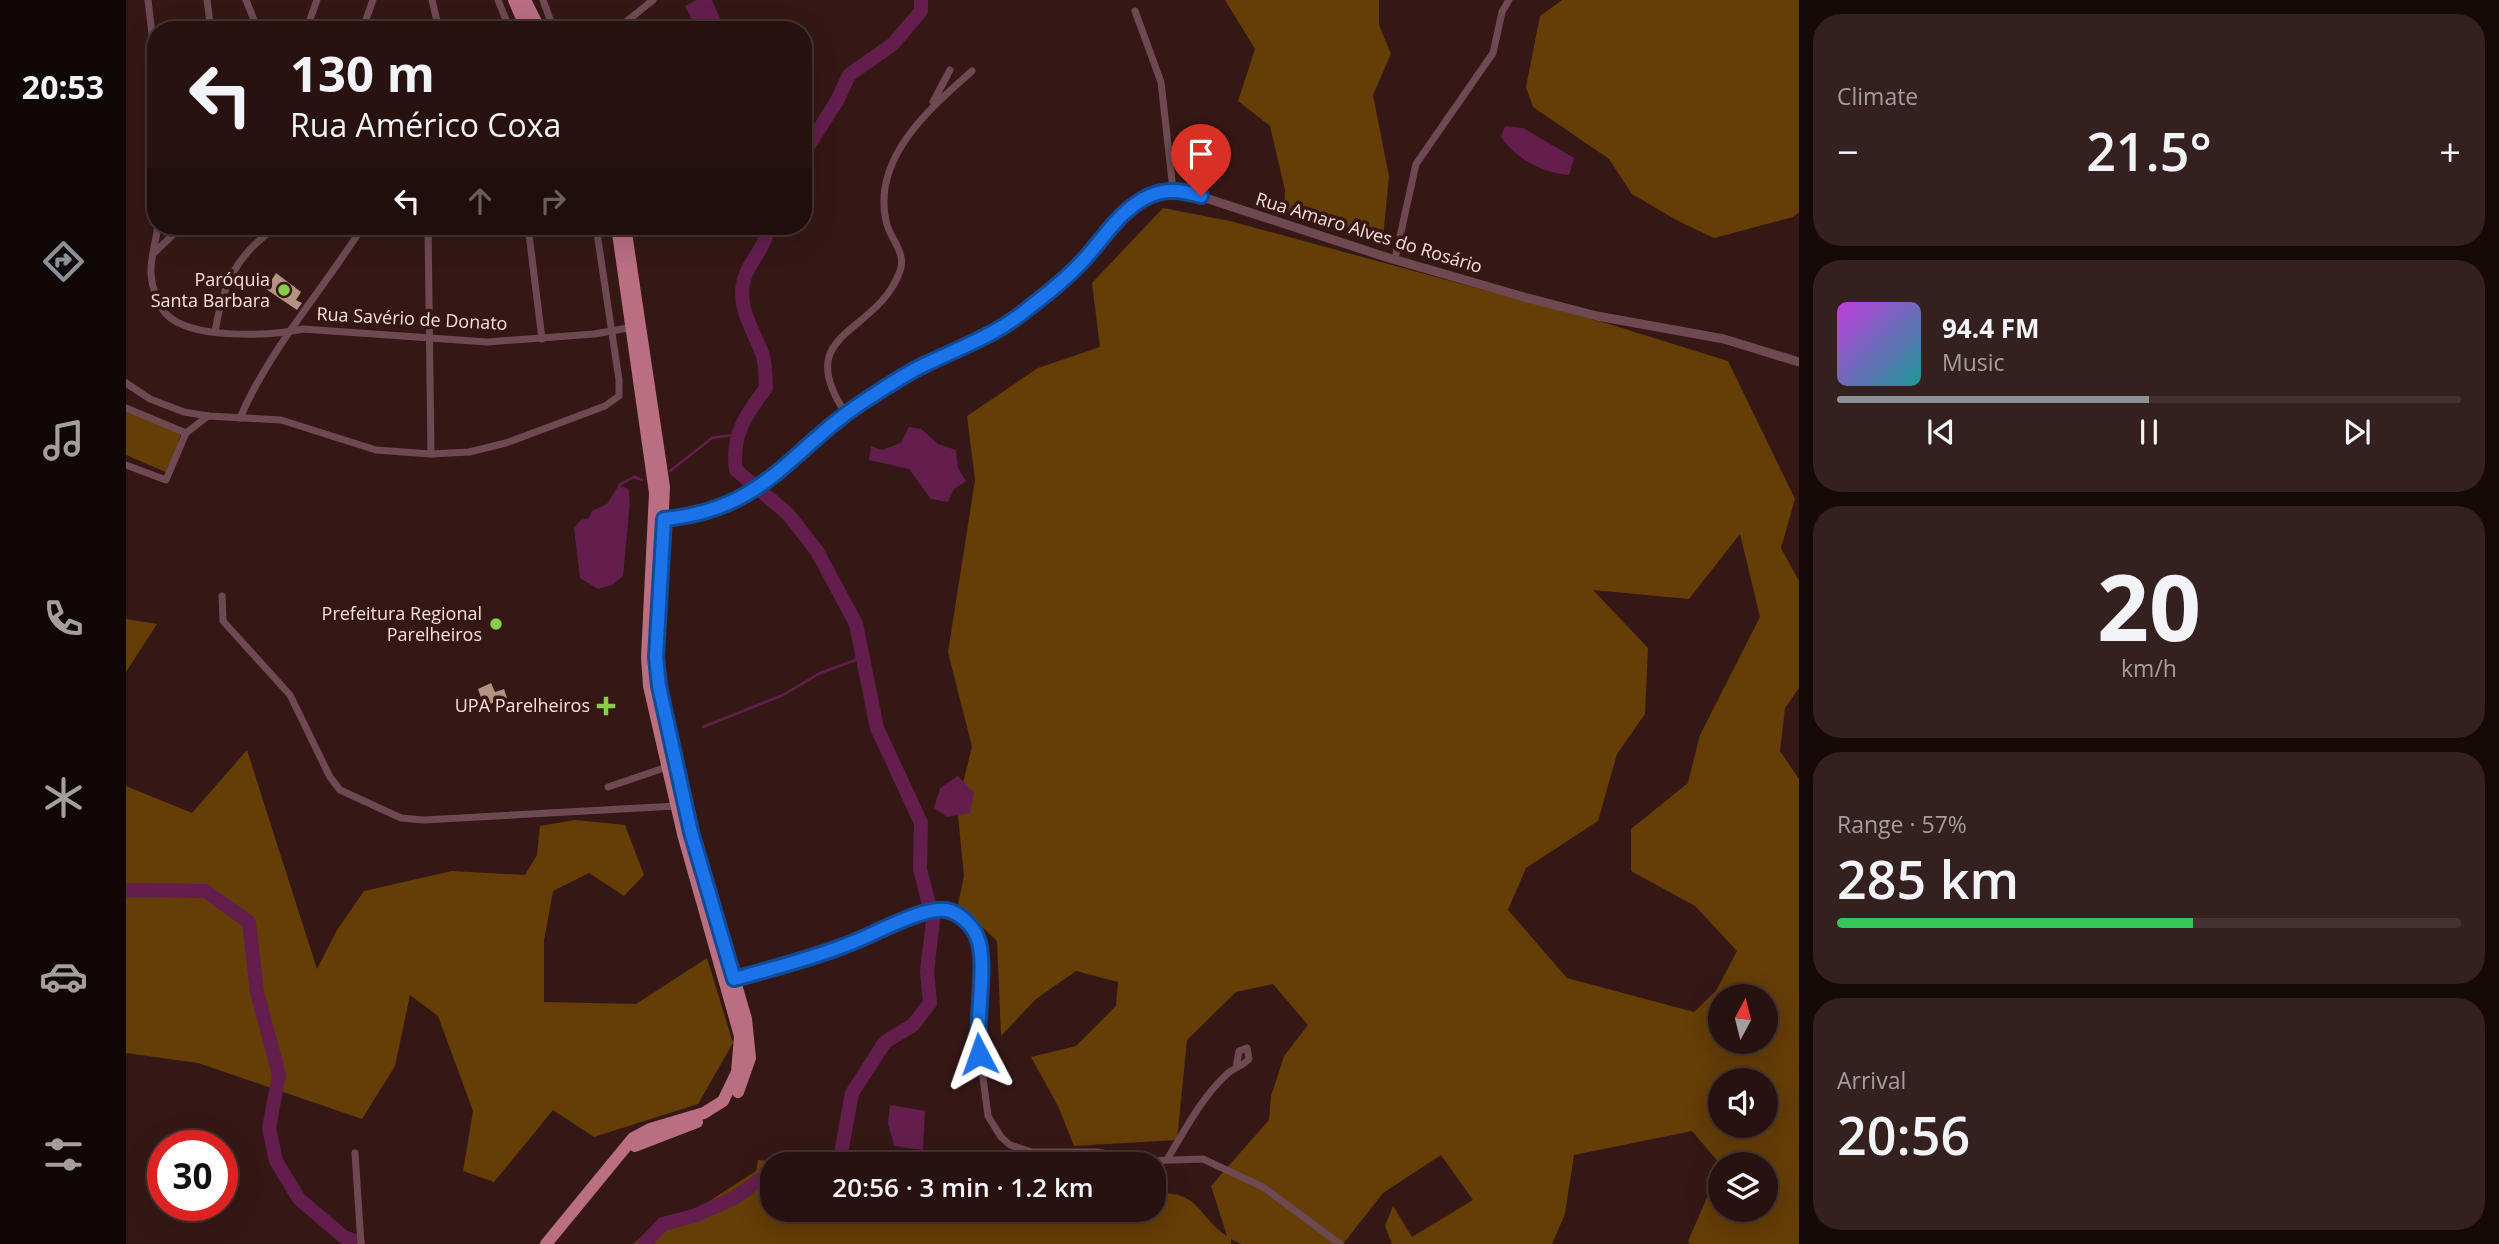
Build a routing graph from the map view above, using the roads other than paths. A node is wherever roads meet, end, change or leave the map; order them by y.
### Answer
1 (148, 0) edge
2 (207, 0) edge
3 (246, 0) edge
4 (317, 0) edge
5 (373, 0) edge
6 (432, 0) edge
7 (498, 0) edge
8 (514, 0) edge
9 (525, 0) edge
10 (542, 0) edge
11 (653, 0) edge
12 (1509, 0) edge
13 (1135, 10) dead end
14 (150, 21) edge
15 (210, 21) edge
16 (254, 21) edge
17 (309, 21) edge
18 (365, 21) edge
19 (437, 21) edge
20 (506, 21) edge
21 (527, 21) edge
22 (528, 21) edge
23 (550, 21) edge
24 (626, 21) edge
25 (950, 70) dead end
26 (972, 71) dead end
27 (929, 109) junction
28 (1173, 190) junction
29 (157, 235) edge
30 (173, 235) edge
31 (267, 235) edge
32 (357, 235) edge
33 (428, 235) edge
34 (529, 235) edge
35 (597, 235) edge
36 (619, 235) edge
37 (626, 235) edge
38 (155, 253) junction
39 (1395, 259) junction
40 (637, 326) junction
41 (612, 331) junction
42 (215, 332) junction
43 (288, 332) junction
44 (428, 338) junction
45 (542, 339) junction
46 (1799, 362) edge
47 (126, 383) edge
48 (126, 408) edge
49 (846, 414) junction
50 (208, 416) junction
51 (240, 418) junction
52 (186, 433) junction
53 (431, 454) junction
54 (126, 465) edge
55 (659, 520) junction
56 (222, 596) dead end
57 (667, 767) junction
58 (608, 787) dead end
59 (676, 806) junction
60 (687, 833) junction
61 (730, 981) junction
62 (1236, 1068) dead end
63 (355, 1153) dead end
64 (1168, 1158) junction
65 (361, 1244) edge
66 (547, 1244) edge
67 (556, 1244) edge
68 (1340, 1244) edge

1 - 14 street
2 - 15 street
3 - 16 street
4 - 17 street
5 - 18 street
6 - 19 street
7 - 20 street
8 - 21 main road
9 - 22 main road
10 - 23 street
11 - 24 street
12 - 39 street
13 - 28 street
25 - 27 street
26 - 27 street
27 - 49 street
28 - 39 street, Rua Amaro Alves do Rosário
28 - 49 street
29 - 38 street, Rua Savério de Donato
30 - 38 street
31 - 42 street
32 - 43 street
33 - 44 street
34 - 45 street
35 - 41 street
36 - 40 main road
37 - 40 main road
38 - 42 street, Rua Savério de Donato
39 - 46 street, Rua Amaro Alves do Rosário
40 - 41 street, Rua Savério de Donato
40 - 55 main road
41 - 45 street, Rua Savério de Donato
41 - 53 street
42 - 43 street, Rua Savério de Donato
43 - 44 street, Rua Savério de Donato
43 - 51 street
44 - 45 street, Rua Savério de Donato
44 - 53 street
47 - 50 street
48 - 52 street
49 - 55 street
50 - 51 street
50 - 52 street
51 - 53 street
52 - 54 street
55 - 57 main road
55 - 60 main road
56 - 59 street
57 - 58 street
57 - 59 main road
59 - 60 main road
60 - 61 main road
61 - 64 street
61 - 66 main road
61 - 67 main road
62 - 64 street
63 - 65 street
64 - 68 street

